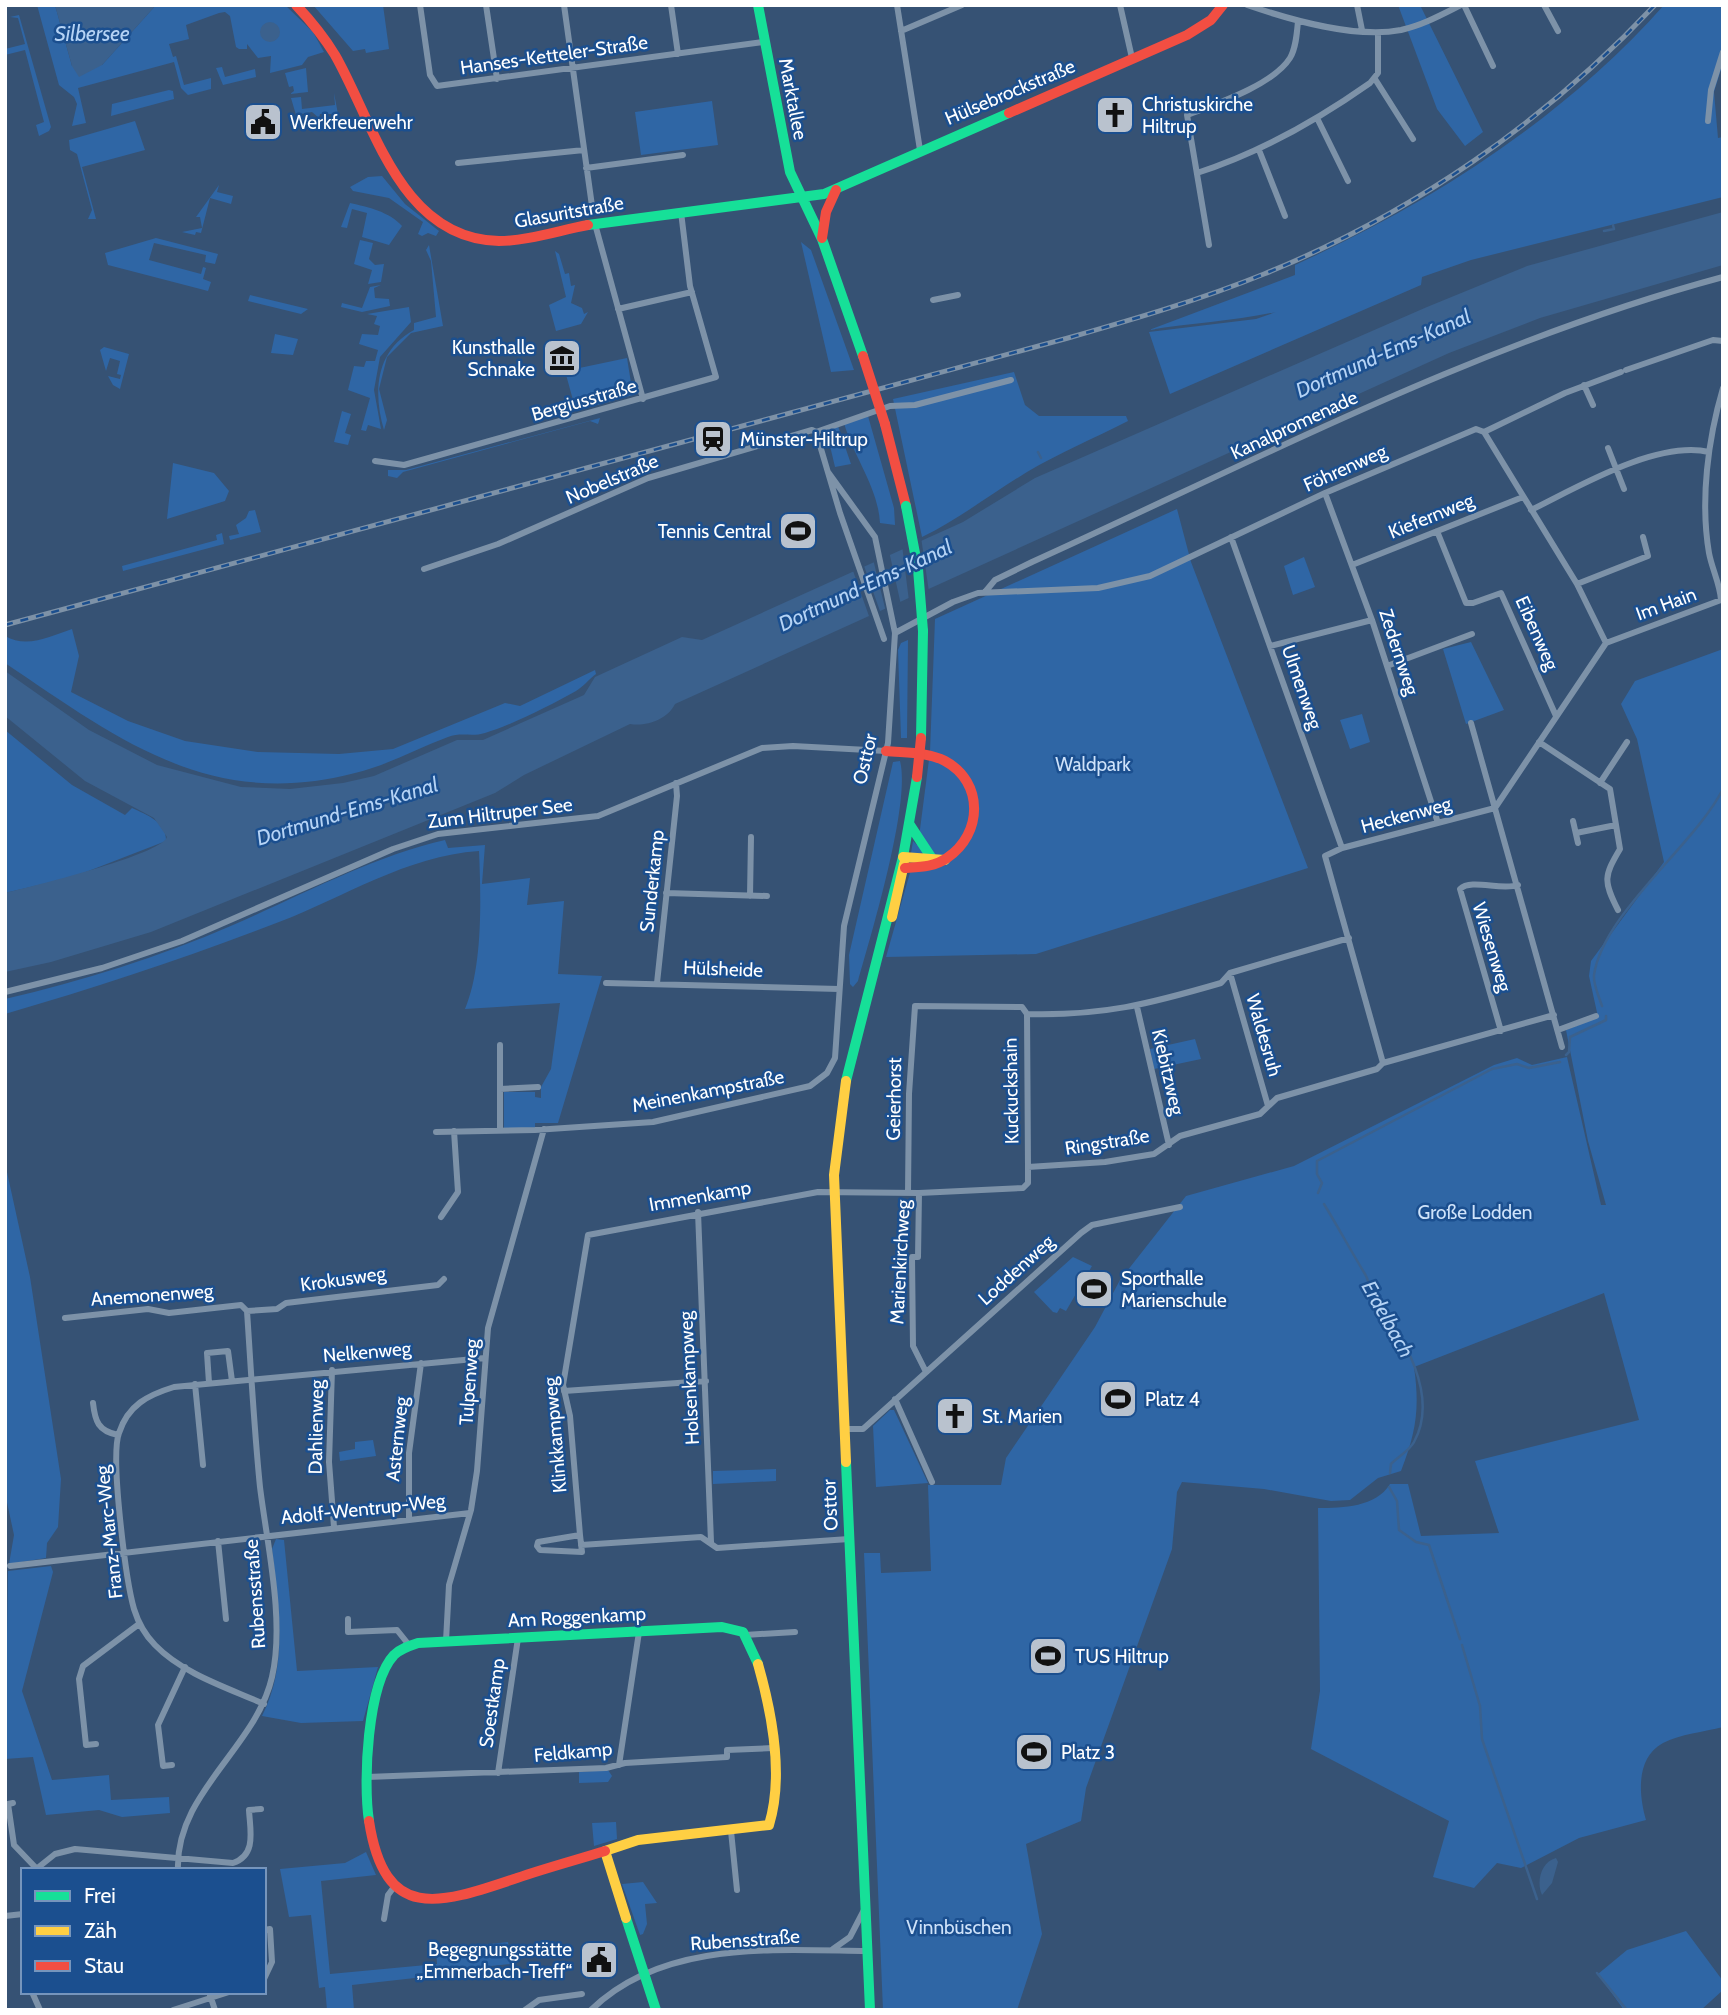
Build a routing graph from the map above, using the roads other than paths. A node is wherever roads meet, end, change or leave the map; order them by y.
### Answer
1 (296, 5) edge
2 (420, 5) edge
3 (486, 5) edge
4 (564, 5) edge
5 (671, 5) edge
6 (758, 5) edge
7 (897, 5) edge
8 (962, 5) edge
9 (1120, 5) edge
10 (1223, 5) edge
11 (1247, 5) edge
12 (1357, 5) edge
13 (1463, 5) edge
14 (1544, 5) edge
15 (1298, 21) junction
16 (1362, 30) junction
17 (901, 31) junction
18 (1558, 31) dead end
19 (1378, 33) junction
20 (763, 42) junction
21 (1723, 51) edge
22 (678, 54) junction
23 (1132, 58) junction
24 (1493, 66) dead end
25 (573, 69) junction
26 (497, 79) junction
27 (1375, 79) junction
28 (1317, 118) junction
29 (1708, 121) dead end
30 (1413, 139) dead end
31 (584, 150) junction
32 (920, 150) junction
33 (1259, 150) junction
34 (683, 155) dead end
35 (458, 163) dead end
36 (586, 168) junction
37 (1197, 173) junction
38 (1348, 181) dead end
39 (836, 190) junction
40 (802, 197) junction
41 (592, 206) dead end
42 (681, 212) junction
43 (1285, 216) dead end
44 (595, 224) junction
45 (822, 239) junction
46 (1209, 245) dead end
47 (1723, 277) edge
48 (692, 291) junction
49 (958, 295) dead end
50 (933, 300) dead end
51 (618, 309) junction
52 (1723, 341) edge
53 (1011, 380) dead end
54 (1584, 385) junction
55 (1723, 388) edge
56 (643, 399) junction
57 (1593, 405) dead end
58 (816, 432) junction
59 (1484, 432) junction
60 (1608, 448) dead end
61 (1709, 452) junction
62 (375, 461) dead end
63 (1616, 470) junction
64 (828, 472) junction
65 (1624, 489) dead end
66 (1325, 493) junction
67 (1523, 497) junction
68 (1531, 510) junction
69 (1437, 531) junction
70 (1231, 537) junction
71 (1643, 537) dead end
72 (1352, 565) junction
73 (424, 569) dead end
74 (1577, 584) junction
75 (985, 593) junction
76 (1372, 620) junction
77 (895, 633) junction
78 (1472, 634) dead end
79 (884, 639) dead end
80 (1606, 643) junction
81 (1270, 646) junction
82 (1387, 666) junction
83 (1556, 716) junction
84 (1471, 723) dead end
85 (1539, 742) junction
86 (1627, 742) dead end
87 (886, 751) junction
88 (676, 783) junction
89 (1600, 783) junction
90 (1495, 808) junction
91 (1573, 821) dead end
92 (1438, 823) junction
93 (909, 825) junction
94 (1616, 825) junction
95 (1576, 833) junction
96 (751, 837) dead end
97 (1578, 843) dead end
98 (1342, 848) junction
99 (933, 860) junction
100 (945, 860) junction
101 (904, 862) junction
102 (1518, 885) junction
103 (666, 893) junction
104 (750, 896) junction
105 (766, 896) dead end
106 (1618, 909) dead end
107 (1349, 938) junction
108 (1230, 973) junction
109 (606, 983) dead end
110 (657, 983) junction
111 (839, 989) junction
112 (5, 992) edge
113 (1137, 1007) junction
114 (1027, 1014) junction
115 (1555, 1015) junction
116 (1596, 1016) dead end
117 (1558, 1030) junction
118 (1501, 1031) junction
119 (500, 1045) dead end
120 (1562, 1046) dead end
121 (1383, 1063) junction
122 (831, 1068) joint
123 (538, 1087) dead end
124 (500, 1089) junction
125 (1268, 1106) junction
126 (500, 1129) junction
127 (544, 1129) junction
128 (454, 1131) junction
129 (436, 1132) dead end
130 (1169, 1144) junction
131 (1028, 1167) junction
132 (834, 1192) junction
133 (908, 1193) junction
134 (919, 1193) junction
135 (1180, 1207) dead end
136 (698, 1212) junction
137 (441, 1217) dead end
138 (585, 1250) joint
139 (444, 1279) dead end
140 (247, 1311) junction
141 (65, 1318) dead end
142 (485, 1358) junction
143 (421, 1363) junction
144 (332, 1370) junction
145 (926, 1372) junction
146 (251, 1378) junction
147 (232, 1381) junction
148 (706, 1381) junction
149 (209, 1383) junction
150 (195, 1384) junction
151 (564, 1391) junction
152 (895, 1399) junction
153 (93, 1402) dead end
154 (844, 1429) junction
155 (118, 1435) junction
156 (203, 1465) dead end
157 (932, 1482) dead end
158 (470, 1513) junction
159 (409, 1518) junction
160 (334, 1527) junction
161 (267, 1535) junction
162 (580, 1535) junction
163 (849, 1539) junction
164 (218, 1541) junction
165 (711, 1542) junction
166 (581, 1545) junction
167 (126, 1553) junction
168 (10, 1566) dead end
169 (226, 1619) dead end
170 (348, 1619) dead end
171 (139, 1624) junction
172 (639, 1632) junction
173 (795, 1632) dead end
174 (745, 1635) junction
175 (517, 1637) junction
176 (446, 1641) junction
177 (409, 1645) junction
178 (185, 1667) junction
179 (264, 1703) junction
180 (96, 1744) dead end
181 (773, 1748) junction
182 (172, 1765) dead end
183 (619, 1765) junction
184 (498, 1772) junction
185 (367, 1777) junction
186 (13, 1803) dead end
187 (261, 1809) dead end
188 (731, 1830) junction
189 (605, 1851) junction
190 (177, 1859) junction
191 (35, 1868) edge
192 (37, 1868) edge
193 (178, 1868) edge
194 (394, 1887) junction
195 (737, 1890) dead end
196 (865, 1907) junction
197 (384, 1919) dead end
198 (266, 1930) edge
199 (831, 1950) junction
200 (867, 1951) junction
201 (646, 1971) junction
202 (266, 1975) edge
203 (33, 1994) edge
204 (582, 1994) dead end
205 (210, 1995) edge
206 (40, 2010) edge
207 (173, 2010) edge
208 (215, 2010) edge
209 (525, 2010) edge
210 (591, 2010) edge
211 (656, 2010) edge
212 (870, 2010) edge

1 - 44 main road, Glasuritstraße
2 - 26 street, Hanses-Ketteler-Straße
3 - 26 street
4 - 25 street
5 - 22 street, Hanses-Ketteler-Straße
6 - 20 main road, Marktallee
7 - 17 street
8 - 17 street
9 - 23 street
10 - 23 main road, Hülsebrockstraße
11 - 15 street
12 - 16 street
13 - 19 street
13 - 24 street
14 - 18 street
15 - 16 street
15 - 37 street
16 - 19 street
17 - 32 street
19 - 27 street
20 - 22 street, Hanses-Ketteler-Straße
20 - 40 main road, Marktallee
21 - 29 street
22 - 25 street, Hanses-Ketteler-Straße
23 - 32 main road, Hülsebrockstraße
25 - 26 street, Hanses-Ketteler-Straße
25 - 31 street
27 - 28 street
27 - 30 street
28 - 33 street
28 - 38 street
31 - 35 street
31 - 36 street
32 - 39 main road, Hülsebrockstraße
33 - 37 street
33 - 43 street
34 - 36 street
36 - 41 street
37 - 46 street
39 - 40 main road, Hülsebrockstraße
39 - 45 main road
40 - 42 main road, Glasuritstraße
40 - 45 main road, Osttor
42 - 44 main road, Glasuritstraße
42 - 48 street, Bergiusstraße
44 - 51 street
45 - 93 main road, Osttor, bridge
47 - 75 street, Kanalpromenade
48 - 51 street
48 - 56 street, Bergiusstraße
49 - 50 street
51 - 56 street
52 - 54 street, Föhrenweg
53 - 58 street
54 - 57 street
54 - 59 street, Föhrenweg
55 - 61 street, Im Hain
56 - 62 street, Bergiusstraße
58 - 64 street, Osttor
58 - 73 street, Nobelstraße
59 - 66 street, Föhrenweg
59 - 67 street
60 - 63 street
61 - 63 street
61 - 80 street, Im Hain
63 - 65 street
63 - 68 street
64 - 77 street, Osttor
64 - 79 street, Osttor
66 - 70 street, Föhrenweg
66 - 72 street, Zedernweg
67 - 68 street
67 - 69 street, Kiefernweg
68 - 74 street
69 - 72 street, Kiefernweg
69 - 83 street, Eibenweg
70 - 75 street, Föhrenweg
70 - 81 street, Ulmenweg
71 - 74 street
72 - 76 street, Zedernweg
74 - 80 street
75 - 77 street, Kanalpromenade
76 - 81 street
76 - 82 street, Zedernweg
77 - 87 street, Osttor
78 - 82 street
80 - 83 street
81 - 98 street, Ulmenweg
82 - 92 street, Zedernweg
83 - 85 street
84 - 90 street
85 - 89 street
85 - 90 street
86 - 89 street
87 - 88 street, Zum Hiltruper See
87 - 100 main road
87 - 111 street, Osttor
88 - 103 street, Sunderkamp
88 - 112 street, Zum Hiltruper See
89 - 94 street
90 - 92 street, Heckenweg
90 - 102 street
91 - 95 street
92 - 98 street, Heckenweg
93 - 99 main road
93 - 101 main road, Osttor
94 - 95 street
94 - 106 street
95 - 97 street
96 - 104 street
98 - 107 street, Heckenweg
99 - 100 main road
99 - 101 main road
100 - 101 main road
101 - 132 main road, Osttor
102 - 115 street
102 - 118 street, Wiesenweg
103 - 104 street
103 - 110 street, Sunderkamp
104 - 105 street
107 - 108 street
107 - 121 street
108 - 113 street
108 - 125 street, Waldesruh
109 - 110 street, Hülsheide
110 - 111 street, Hülsheide
111 - 122 street, Osttor
113 - 114 street
113 - 130 street, Kiebitzweg
114 - 131 street, Kuckuckshain
114 - 133 street, Geierhorst
115 - 117 street
115 - 118 street, Ringstraße
116 - 117 street
117 - 120 street
118 - 121 street, Ringstraße
119 - 124 street
121 - 125 street, Ringstraße
122 - 127 street, Meinenkampstraße
123 - 124 street
124 - 126 street
125 - 130 street, Ringstraße
126 - 127 street, Meinenkampstraße
126 - 128 street, Meinenkampstraße
127 - 142 street, Tulpenweg
128 - 129 street, Meinenkampstraße
128 - 137 street
130 - 131 street, Ringstraße
131 - 134 street
132 - 133 street
132 - 136 street, Immenkamp
132 - 154 main road, Osttor
133 - 134 street
134 - 145 street, Marienkirchweg
135 - 145 street, Loddenweg
136 - 138 street, Immenkamp
136 - 148 street, Holsenkampweg
138 - 151 street, Klinkkampweg
139 - 140 street, Krokusweg
140 - 141 street, Anemonenweg
140 - 146 street, Rubensstraße
142 - 143 street, Nelkenweg
142 - 158 street, Tulpenweg
143 - 144 street, Nelkenweg
143 - 159 street, Asternweg
144 - 146 street, Nelkenweg
144 - 160 street, Dahlienweg
145 - 152 street, Loddenweg
146 - 147 street, Franz-Marc-Weg
146 - 161 street, Rubensstraße
147 - 149 street, Franz-Marc-Weg
147 - 149 street
148 - 151 street
148 - 165 street, Holsenkampweg
149 - 150 street, Franz-Marc-Weg
150 - 155 street, Franz-Marc-Weg
150 - 156 street
151 - 162 street, Klinkkampweg
152 - 154 street, Loddenweg
152 - 157 street
153 - 155 street
154 - 163 main road, Osttor
155 - 167 street, Franz-Marc-Weg
158 - 159 street, Adolf-Wentrup-Weg
158 - 176 street, Tulpenweg
159 - 160 street, Adolf-Wentrup-Weg
160 - 161 street, Adolf-Wentrup-Weg
161 - 164 street, Adolf-Wentrup-Weg
161 - 179 street, Rubensstraße
162 - 166 street, Klinkkampweg
162 - 166 street
163 - 165 street
163 - 196 main road, Osttor
164 - 167 street, Adolf-Wentrup-Weg
164 - 169 street
165 - 166 street
167 - 168 street, Adolf-Wentrup-Weg
167 - 171 street, Franz-Marc-Weg
170 - 177 street
171 - 178 street, Franz-Marc-Weg
171 - 180 street, Franz-Marc-Weg
172 - 174 main road, Am Roggenkamp
172 - 175 main road, Am Roggenkamp
172 - 183 street
173 - 174 street, Am Roggenkamp
174 - 181 main road
175 - 176 main road, Am Roggenkamp
175 - 184 street, Soestkamp
176 - 177 main road, Am Roggenkamp
177 - 185 main road
178 - 179 street, Franz-Marc-Weg
178 - 182 street
179 - 190 street, Rubensstraße
181 - 183 street, Feldkamp
181 - 188 main road
183 - 184 street, Feldkamp
184 - 185 street, Feldkamp
185 - 194 main road
186 - 191 street
187 - 190 street
188 - 189 main road
188 - 195 street
189 - 194 main road
189 - 201 main road
190 - 192 street
190 - 193 street, Rubensstraße
194 - 197 street
196 - 199 street
196 - 200 main road, Osttor
198 - 202 street
199 - 200 street, Rubensstraße
199 - 201 street, Rubensstraße
200 - 212 main road, Osttor
201 - 210 street, Rubensstraße
201 - 211 main road
203 - 206 street
204 - 209 street
205 - 207 street
205 - 208 street

